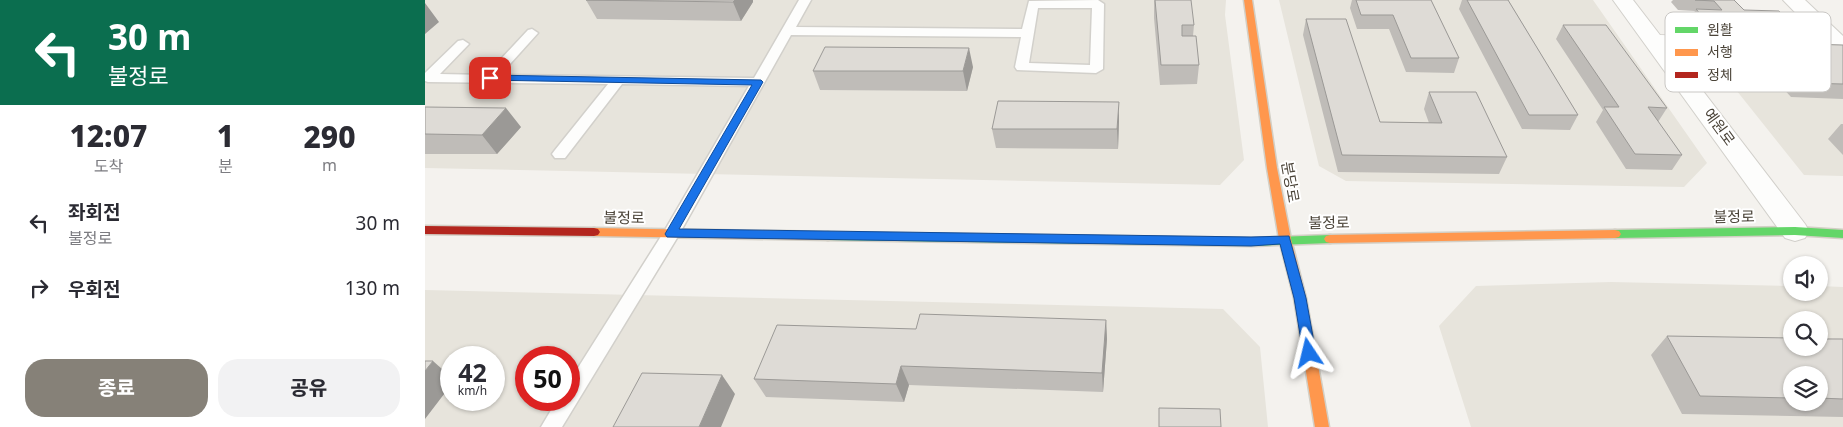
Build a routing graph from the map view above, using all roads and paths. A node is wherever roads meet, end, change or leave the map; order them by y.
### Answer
1 (805, 0) edge
2 (1248, 0) edge
3 (1623, 0) edge
4 (1793, 0) edge
5 (1806, 12) edge
6 (787, 31) junction
7 (532, 33) dead end
8 (1027, 33) junction
9 (1831, 36) edge
10 (1655, 41) junction
11 (1665, 41) edge
12 (463, 44) dead end
13 (1831, 46) edge
14 (1665, 55) edge
15 (490, 78) junction
16 (618, 80) junction
17 (758, 82) junction
18 (1693, 92) edge
19 (560, 154) dead end
20 (425, 230) edge
21 (1795, 231) junction
22 (671, 234) junction
23 (1843, 234) edge
24 (1285, 239) junction
25 (580, 380) edge
26 (561, 411) edge
27 (551, 427) edge
28 (1322, 427) edge

1 - 6 lane
2 - 24 main road, 분당로
3 - 10 street, 예원로
4 - 5 street
6 - 8 lane
6 - 17 lane
7 - 15 lane
8 - 8 lane
9 - 13 street
10 - 11 street
10 - 14 street, 예원로
12 - 15 lane
15 - 16 lane
16 - 17 lane
16 - 19 lane
17 - 22 lane
18 - 21 street, 예원로
20 - 22 main road, 불정로
21 - 23 main road, 불정로
21 - 24 main road, 불정로
22 - 24 main road, 불정로
22 - 25 lane
24 - 28 main road, 분당로
26 - 27 lane

